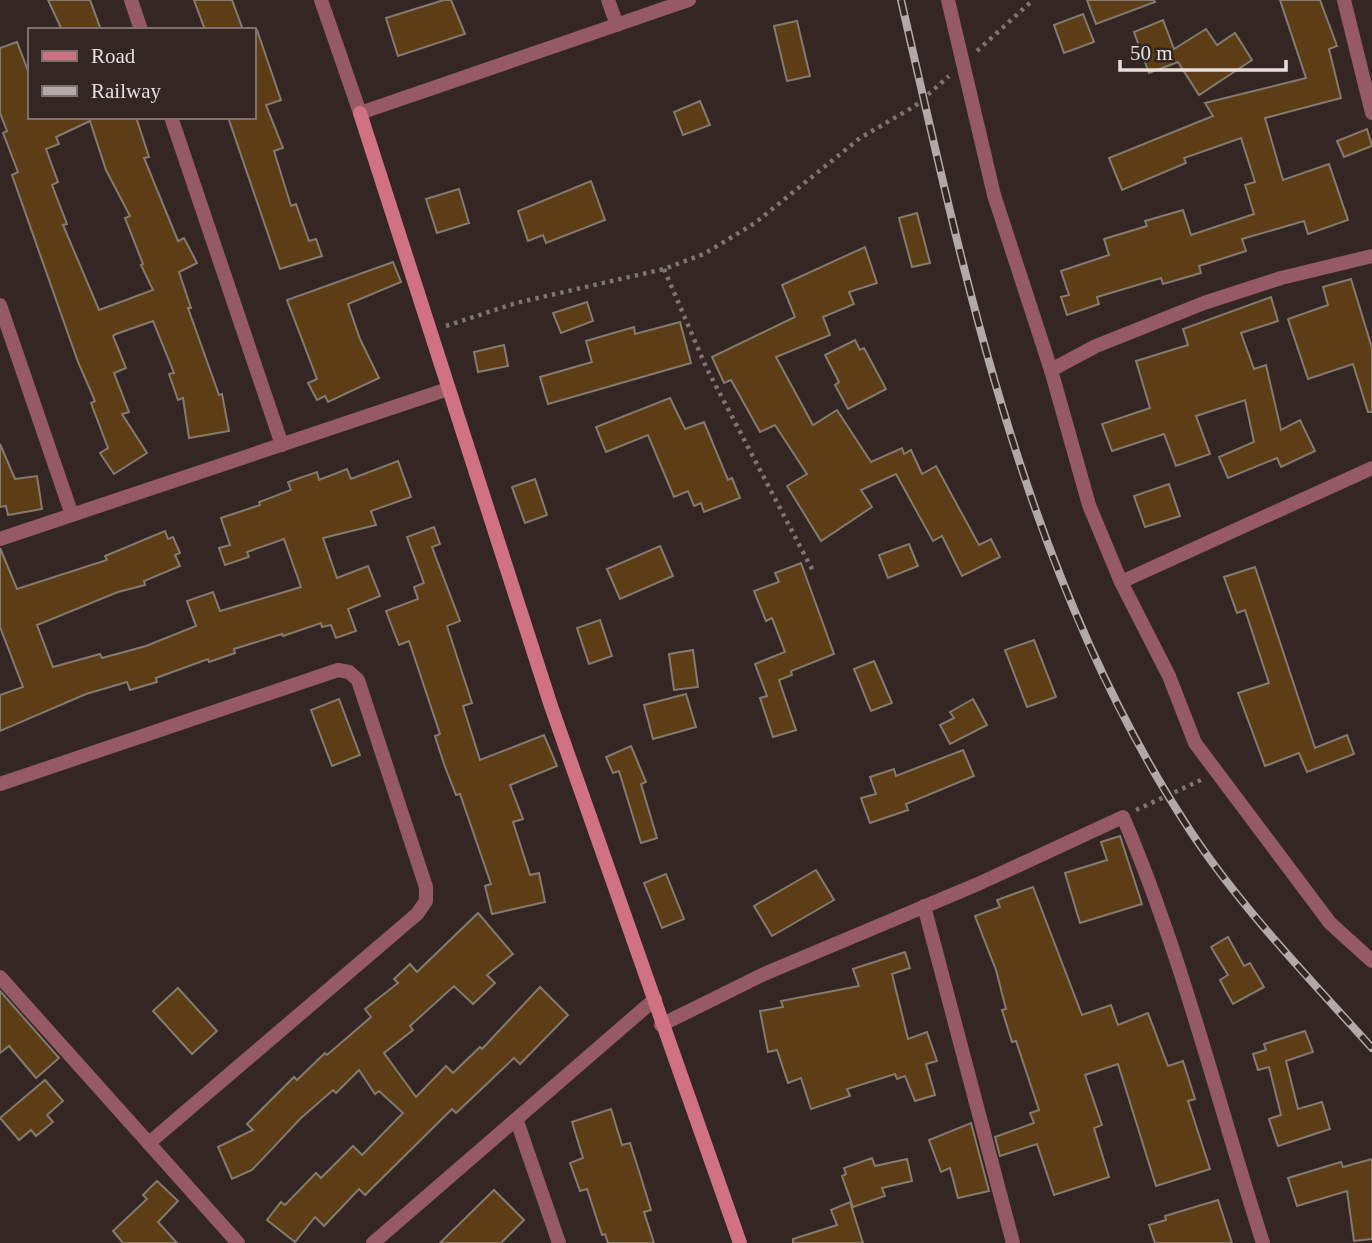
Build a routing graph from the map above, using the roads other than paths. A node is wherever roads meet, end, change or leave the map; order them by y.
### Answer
1 (131, 0) edge
2 (321, 0) edge
3 (608, 0) edge
4 (689, 0) edge
5 (948, 0) edge
6 (1344, 0) edge
7 (617, 25) junction
8 (140, 28) edge
9 (360, 113) junction
10 (1372, 113) edge
11 (172, 119) edge
12 (1372, 256) edge
13 (0, 305) edge
14 (1051, 370) junction
15 (448, 389) junction
16 (282, 445) junction
17 (1372, 468) edge
18 (72, 515) junction
19 (0, 539) edge
20 (1121, 582) junction
21 (0, 784) edge
22 (924, 906) junction
23 (1372, 961) edge
24 (0, 977) edge
25 (655, 999) junction
26 (661, 1025) junction
27 (517, 1121) junction
28 (149, 1143) junction
29 (238, 1243) edge
30 (373, 1243) edge
31 (559, 1243) edge
32 (740, 1243) edge
33 (1013, 1243) edge
34 (1263, 1243) edge

1 - 8 street
2 - 9 street
3 - 7 street
4 - 7 street
5 - 14 street
6 - 10 street
7 - 9 street
9 - 15 street
11 - 16 street
12 - 14 street
13 - 18 street
14 - 20 street
15 - 16 street
15 - 25 street
16 - 18 street
17 - 20 street
18 - 19 street
20 - 23 street
21 - 28 street
22 - 26 street
22 - 33 street
22 - 34 street
24 - 28 street
25 - 26 street
25 - 27 street
26 - 32 street
27 - 30 street
27 - 31 street
28 - 29 street

